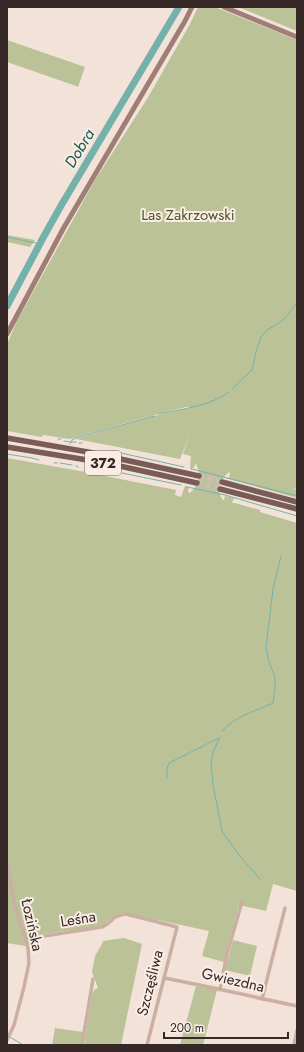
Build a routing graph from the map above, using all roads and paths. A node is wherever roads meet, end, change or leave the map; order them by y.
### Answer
1 (192, 7) edge
2 (224, 7) edge
3 (297, 37) edge
4 (7, 334) edge
5 (7, 438) edge
6 (7, 447) edge
7 (199, 476) tunnel mouth
8 (222, 482) tunnel mouth
9 (197, 483) tunnel mouth
10 (220, 489) tunnel mouth
11 (297, 502) edge
12 (297, 509) edge
13 (7, 861) edge
14 (242, 902) dead end
15 (285, 908) dead end
16 (176, 926) joint
17 (25, 938) junction
18 (164, 978) junction
19 (93, 979) dead end
20 (220, 989) junction
21 (262, 999) junction
22 (297, 1006) edge
23 (297, 1030) edge
24 (7, 1040) edge
25 (82, 1045) edge
26 (147, 1045) edge
27 (294, 1045) edge

1 - 4 street
2 - 3 street
5 - 7 main road, 372
6 - 9 main road, 372
8 - 11 main road
10 - 12 main road
13 - 17 street, Łozińska
14 - 20 street
15 - 21 street
16 - 17 street, Leśna
16 - 18 street, Szczęśliwa
17 - 24 street, Łozińska
18 - 20 street, Gwiezdna
18 - 26 street, Szczęśliwa
19 - 25 street
20 - 21 street, Gwiezdna
21 - 22 street, Gwiezdna
23 - 27 street

